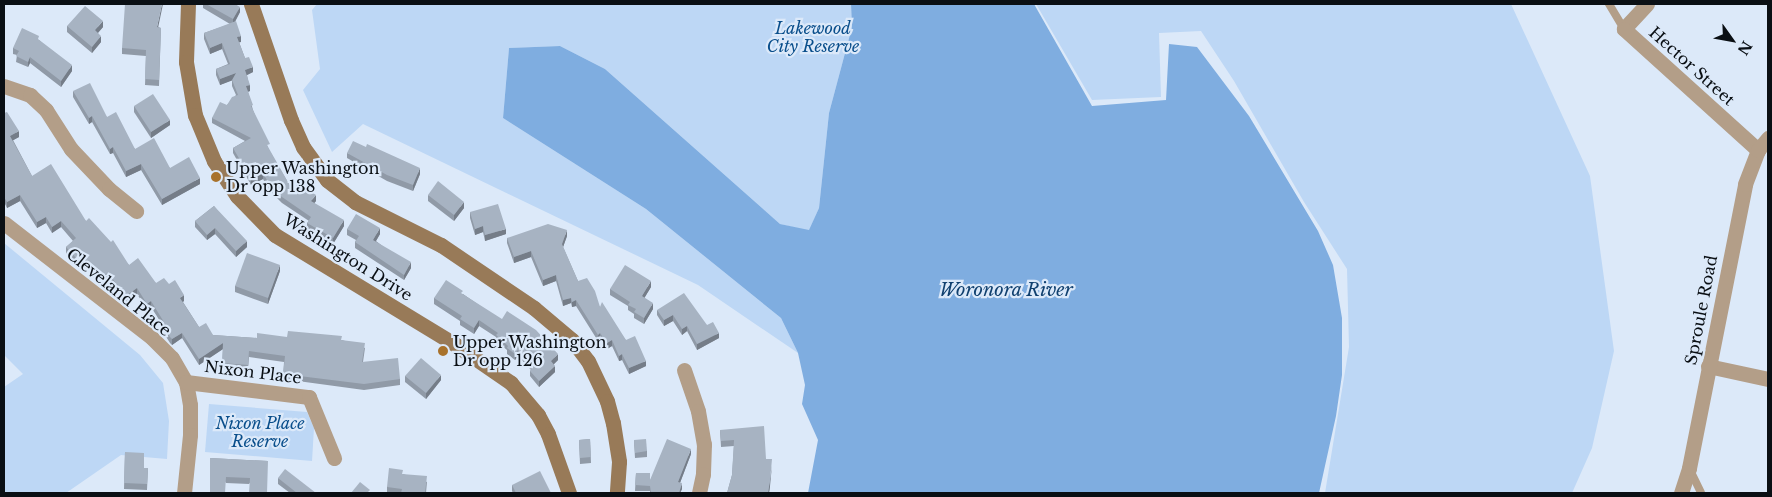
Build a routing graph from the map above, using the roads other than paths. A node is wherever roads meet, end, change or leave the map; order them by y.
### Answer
1 (188, 4) edge
2 (251, 4) edge
3 (1609, 4) edge
4 (1647, 4) edge
5 (1624, 29) junction
6 (4, 86) edge
7 (1768, 138) edge
8 (1758, 150) junction
9 (136, 211) dead end
10 (4, 223) edge
11 (1708, 366) junction
12 (684, 370) dead end
13 (1768, 379) edge
14 (186, 382) junction
15 (334, 458) dead end
16 (1689, 468) junction
17 (184, 493) edge
18 (569, 493) edge
19 (617, 493) edge
20 (699, 493) edge
21 (1681, 493) edge
22 (1701, 493) edge

1 - 18 street, Washington Drive
2 - 19 street
3 - 5 lane, Hector Street
4 - 5 street
5 - 8 street, Hector Street
6 - 9 street
7 - 8 street, Sproule Road
8 - 11 street, Sproule Road
10 - 14 street, Cleveland Place
11 - 13 street
11 - 16 street, Sproule Road
12 - 20 street
14 - 15 street, Nixon Place
14 - 17 street, Cleveland Place
16 - 21 street, Sproule Road
16 - 22 lane

